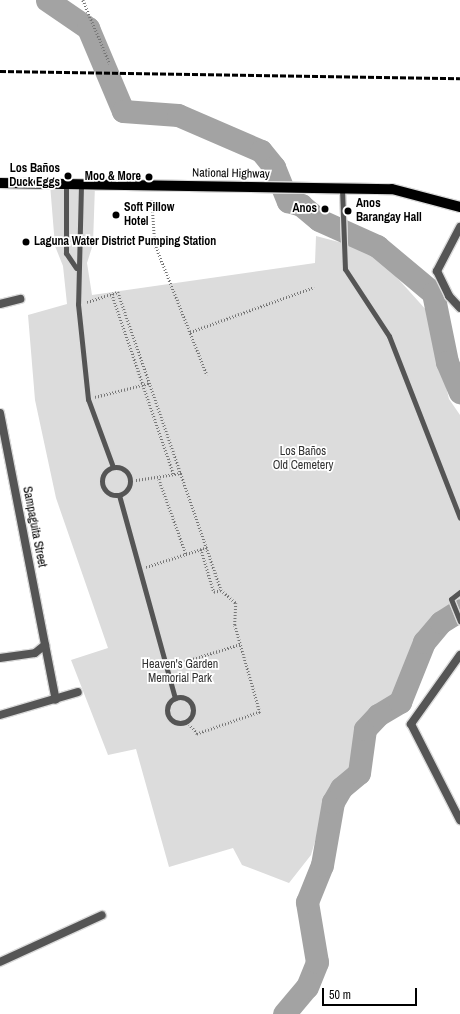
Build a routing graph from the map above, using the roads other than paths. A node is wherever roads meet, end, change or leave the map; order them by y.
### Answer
1 (0, 183) edge
2 (66, 184) junction
3 (81, 185) junction
4 (342, 188) junction
5 (460, 207) edge
6 (460, 227) edge
7 (76, 268) junction
8 (20, 299) dead end
9 (0, 304) edge
10 (460, 308) edge
11 (0, 413) edge
12 (113, 467) junction
13 (119, 494) junction
14 (460, 518) edge
15 (460, 592) edge
16 (460, 621) edge
17 (45, 645) junction
18 (0, 658) edge
19 (459, 658) edge
20 (78, 692) dead end
21 (175, 698) junction
22 (56, 700) junction
23 (0, 715) edge
24 (458, 810) edge
25 (460, 820) edge
26 (102, 915) dead end
27 (0, 962) edge

1 - 2 main road, National Highway
2 - 3 main road, National Highway
2 - 7 lane
3 - 4 main road, National Highway
3 - 7 lane
4 - 5 main road, National Highway
4 - 14 lane
6 - 10 street
7 - 12 lane
8 - 9 street
11 - 17 street, Sampaguita Street
12 - 13 lane
12 - 13 lane
13 - 21 lane
15 - 16 lane
17 - 18 street
17 - 22 street, Sampaguita Street
19 - 24 street
20 - 22 street
21 - 21 lane
22 - 23 street
24 - 25 street
26 - 27 street

